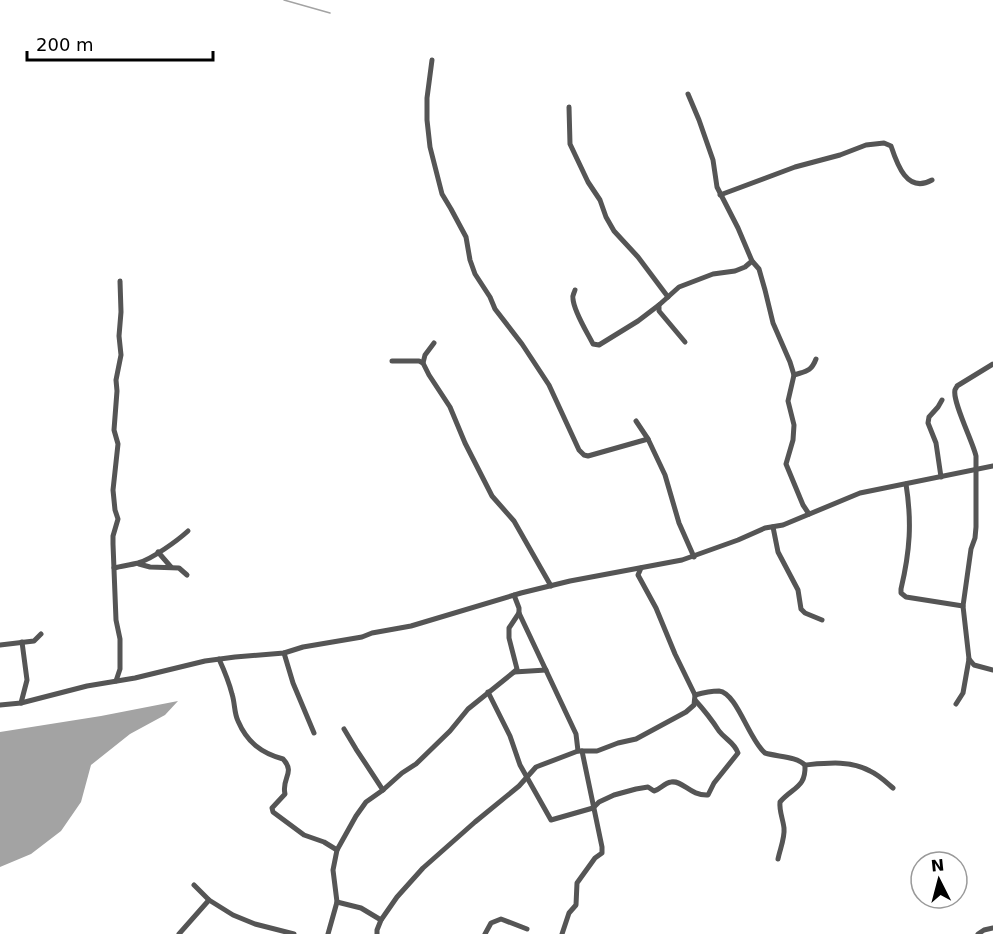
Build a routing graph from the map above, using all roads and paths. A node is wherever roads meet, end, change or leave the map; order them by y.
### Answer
1 (432, 60) dead end
2 (688, 94) dead end
3 (569, 106) dead end
4 (932, 180) dead end
5 (720, 195) junction
6 (752, 261) junction
7 (120, 281) dead end
8 (575, 290) dead end
9 (668, 297) junction
10 (659, 305) junction
11 (685, 342) dead end
12 (434, 343) dead end
13 (816, 359) dead end
14 (392, 361) dead end
15 (423, 363) junction
16 (993, 364) edge
17 (794, 375) junction
18 (942, 400) dead end
19 (636, 421) dead end
20 (648, 439) junction
21 (993, 466) edge
22 (975, 470) junction
23 (940, 477) junction
24 (906, 483) junction
25 (809, 514) junction
26 (773, 527) junction
27 (188, 531) dead end
28 (158, 552) junction
29 (694, 556) junction
30 (138, 563) junction
31 (171, 567) junction
32 (114, 568) junction
33 (641, 568) junction
34 (187, 575) dead end
35 (550, 586) junction
36 (514, 595) junction
37 (963, 606) junction
38 (519, 613) junction
39 (822, 620) dead end
40 (41, 634) dead end
41 (22, 642) junction
42 (0, 645) edge
43 (284, 653) junction
44 (219, 659) junction
45 (969, 659) junction
46 (546, 670) junction
47 (993, 670) edge
48 (514, 672) junction
49 (116, 681) junction
50 (488, 692) junction
51 (695, 698) junction
52 (21, 703) junction
53 (956, 704) dead end
54 (0, 705) edge
55 (344, 729) dead end
56 (314, 733) dead end
57 (580, 751) junction
58 (805, 765) junction
59 (528, 777) junction
60 (893, 788) dead end
61 (383, 790) junction
62 (593, 808) junction
63 (338, 850) junction
64 (778, 859) dead end
65 (194, 885) dead end
66 (210, 900) junction
67 (337, 902) junction
68 (381, 920) junction
69 (993, 928) edge
70 (527, 929) dead end
71 (179, 934) edge
72 (294, 934) edge
73 (328, 934) edge
74 (377, 934) edge
75 (485, 934) edge
76 (562, 934) edge
77 (978, 934) edge

1 - 20 street
2 - 5 street
3 - 9 street
4 - 5 street
5 - 6 street
6 - 9 street
6 - 17 street
7 - 32 street
8 - 10 street
9 - 10 street
10 - 11 street
12 - 15 street
13 - 17 street
14 - 15 street
15 - 35 street
16 - 22 street
17 - 25 street
18 - 23 street
19 - 20 street
20 - 29 street
21 - 22 street
22 - 23 street
22 - 37 street
23 - 24 street
24 - 25 street
24 - 37 street
25 - 26 street
26 - 29 street
26 - 39 street
27 - 28 street
28 - 30 street
28 - 31 street
29 - 33 street
30 - 31 street
30 - 32 street
31 - 34 street
32 - 49 street
33 - 35 street
33 - 51 street
35 - 36 street
36 - 38 street
36 - 43 street
37 - 45 street
38 - 46 street
38 - 48 street
40 - 41 street
41 - 42 street
41 - 52 street
43 - 44 street
43 - 56 street
44 - 49 street
44 - 63 street
45 - 47 street
45 - 53 street
46 - 48 street
46 - 57 street
48 - 50 street
49 - 52 street
50 - 59 street
50 - 61 street
51 - 57 street
51 - 58 street
51 - 62 street
52 - 54 street
55 - 61 street
57 - 59 street
57 - 62 street
58 - 60 street
58 - 64 street
59 - 62 street
59 - 68 street
61 - 63 street
62 - 76 street
63 - 67 street
65 - 66 street
66 - 71 street
66 - 72 street
67 - 68 street
67 - 73 street
68 - 74 street
69 - 77 street
70 - 75 street

